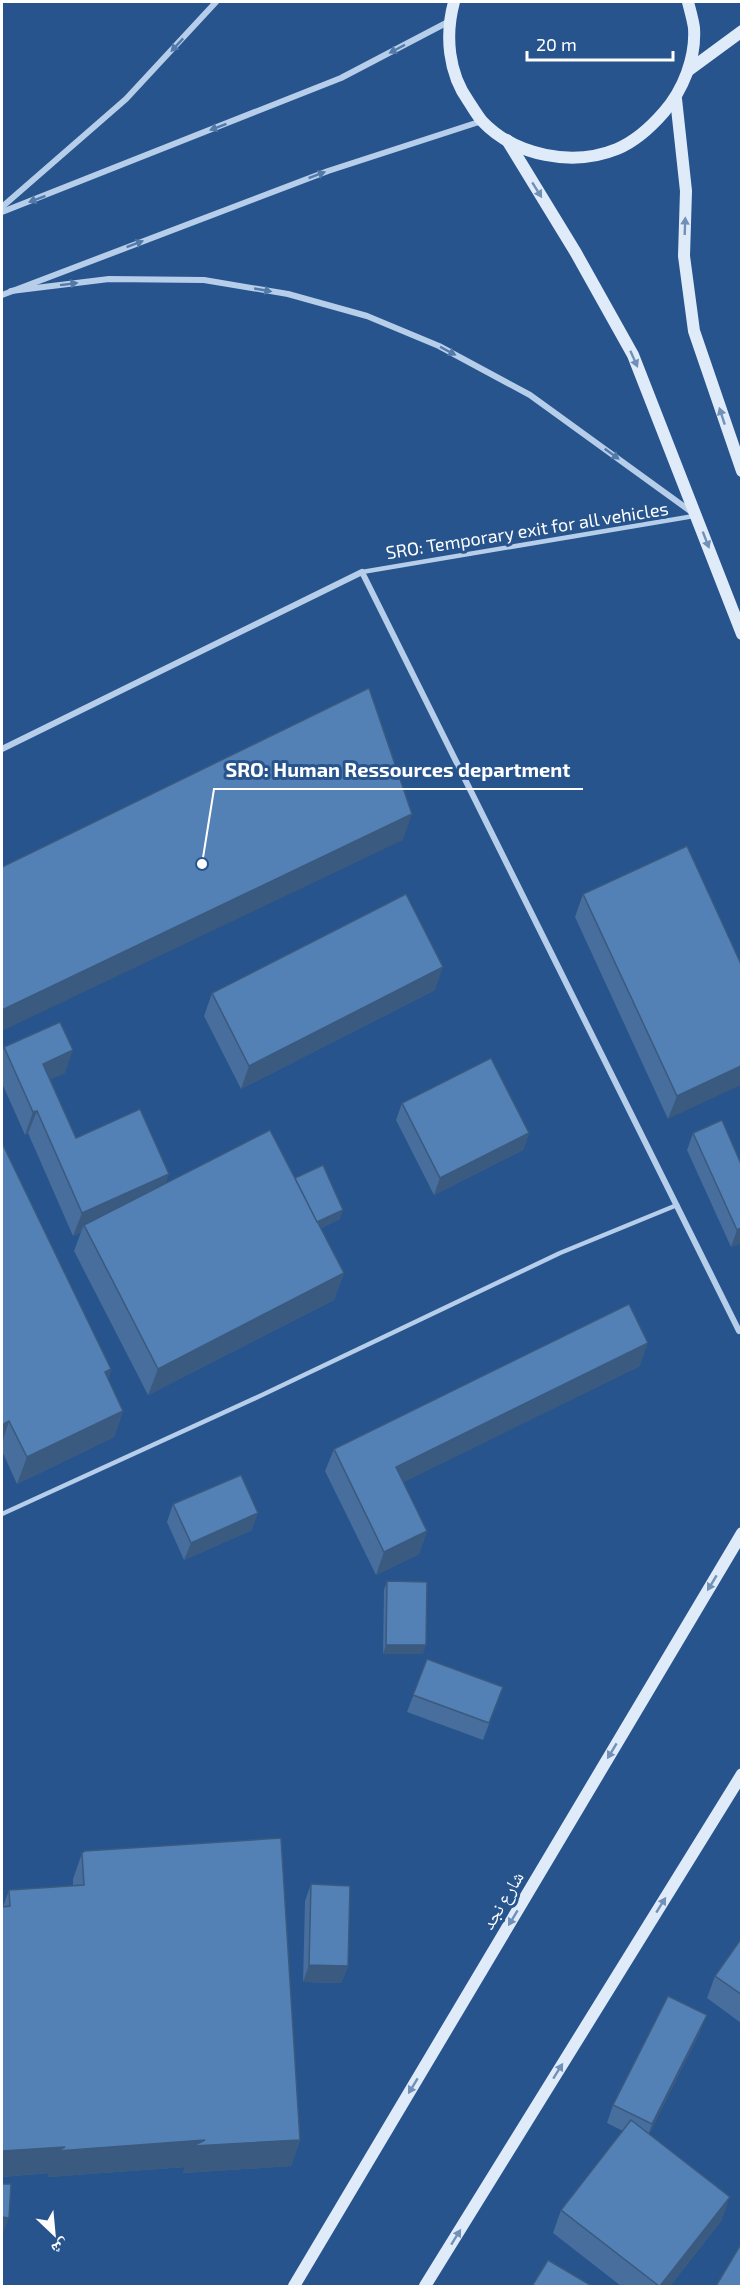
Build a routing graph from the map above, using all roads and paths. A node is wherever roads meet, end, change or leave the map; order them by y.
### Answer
1 (216, 2) edge
2 (454, 2) edge
3 (688, 2) edge
4 (448, 22) junction
5 (741, 31) edge
6 (689, 70) junction
7 (676, 99) junction
8 (482, 121) junction
9 (507, 140) junction
10 (2, 207) edge
11 (2, 212) edge
12 (11, 291) junction
13 (2, 295) edge
14 (741, 471) edge
15 (696, 516) junction
16 (362, 572) junction
17 (741, 634) edge
18 (2, 749) edge
19 (677, 1205) junction
20 (739, 1331) dead end
21 (2, 1514) edge
22 (741, 1533) edge
23 (741, 1774) edge
24 (294, 2286) edge
25 (425, 2286) edge

1 -> 10 street
2 - 4 street
3 - 6 street
4 - 8 street
4 -> 11 street
5 - 6 street
6 - 7 street
7 - 9 street
14 -> 7 street
8 - 9 street
12 -> 8 street
9 -> 15 street
12 - 13 street
12 -> 15 street
15 - 16 lane, SRO: Temporary exit for all vehicles
15 -> 17 street
16 - 18 street
16 - 19 street
19 - 20 street
19 - 21 lane
22 -> 24 street, شارع نجد
25 -> 23 street

